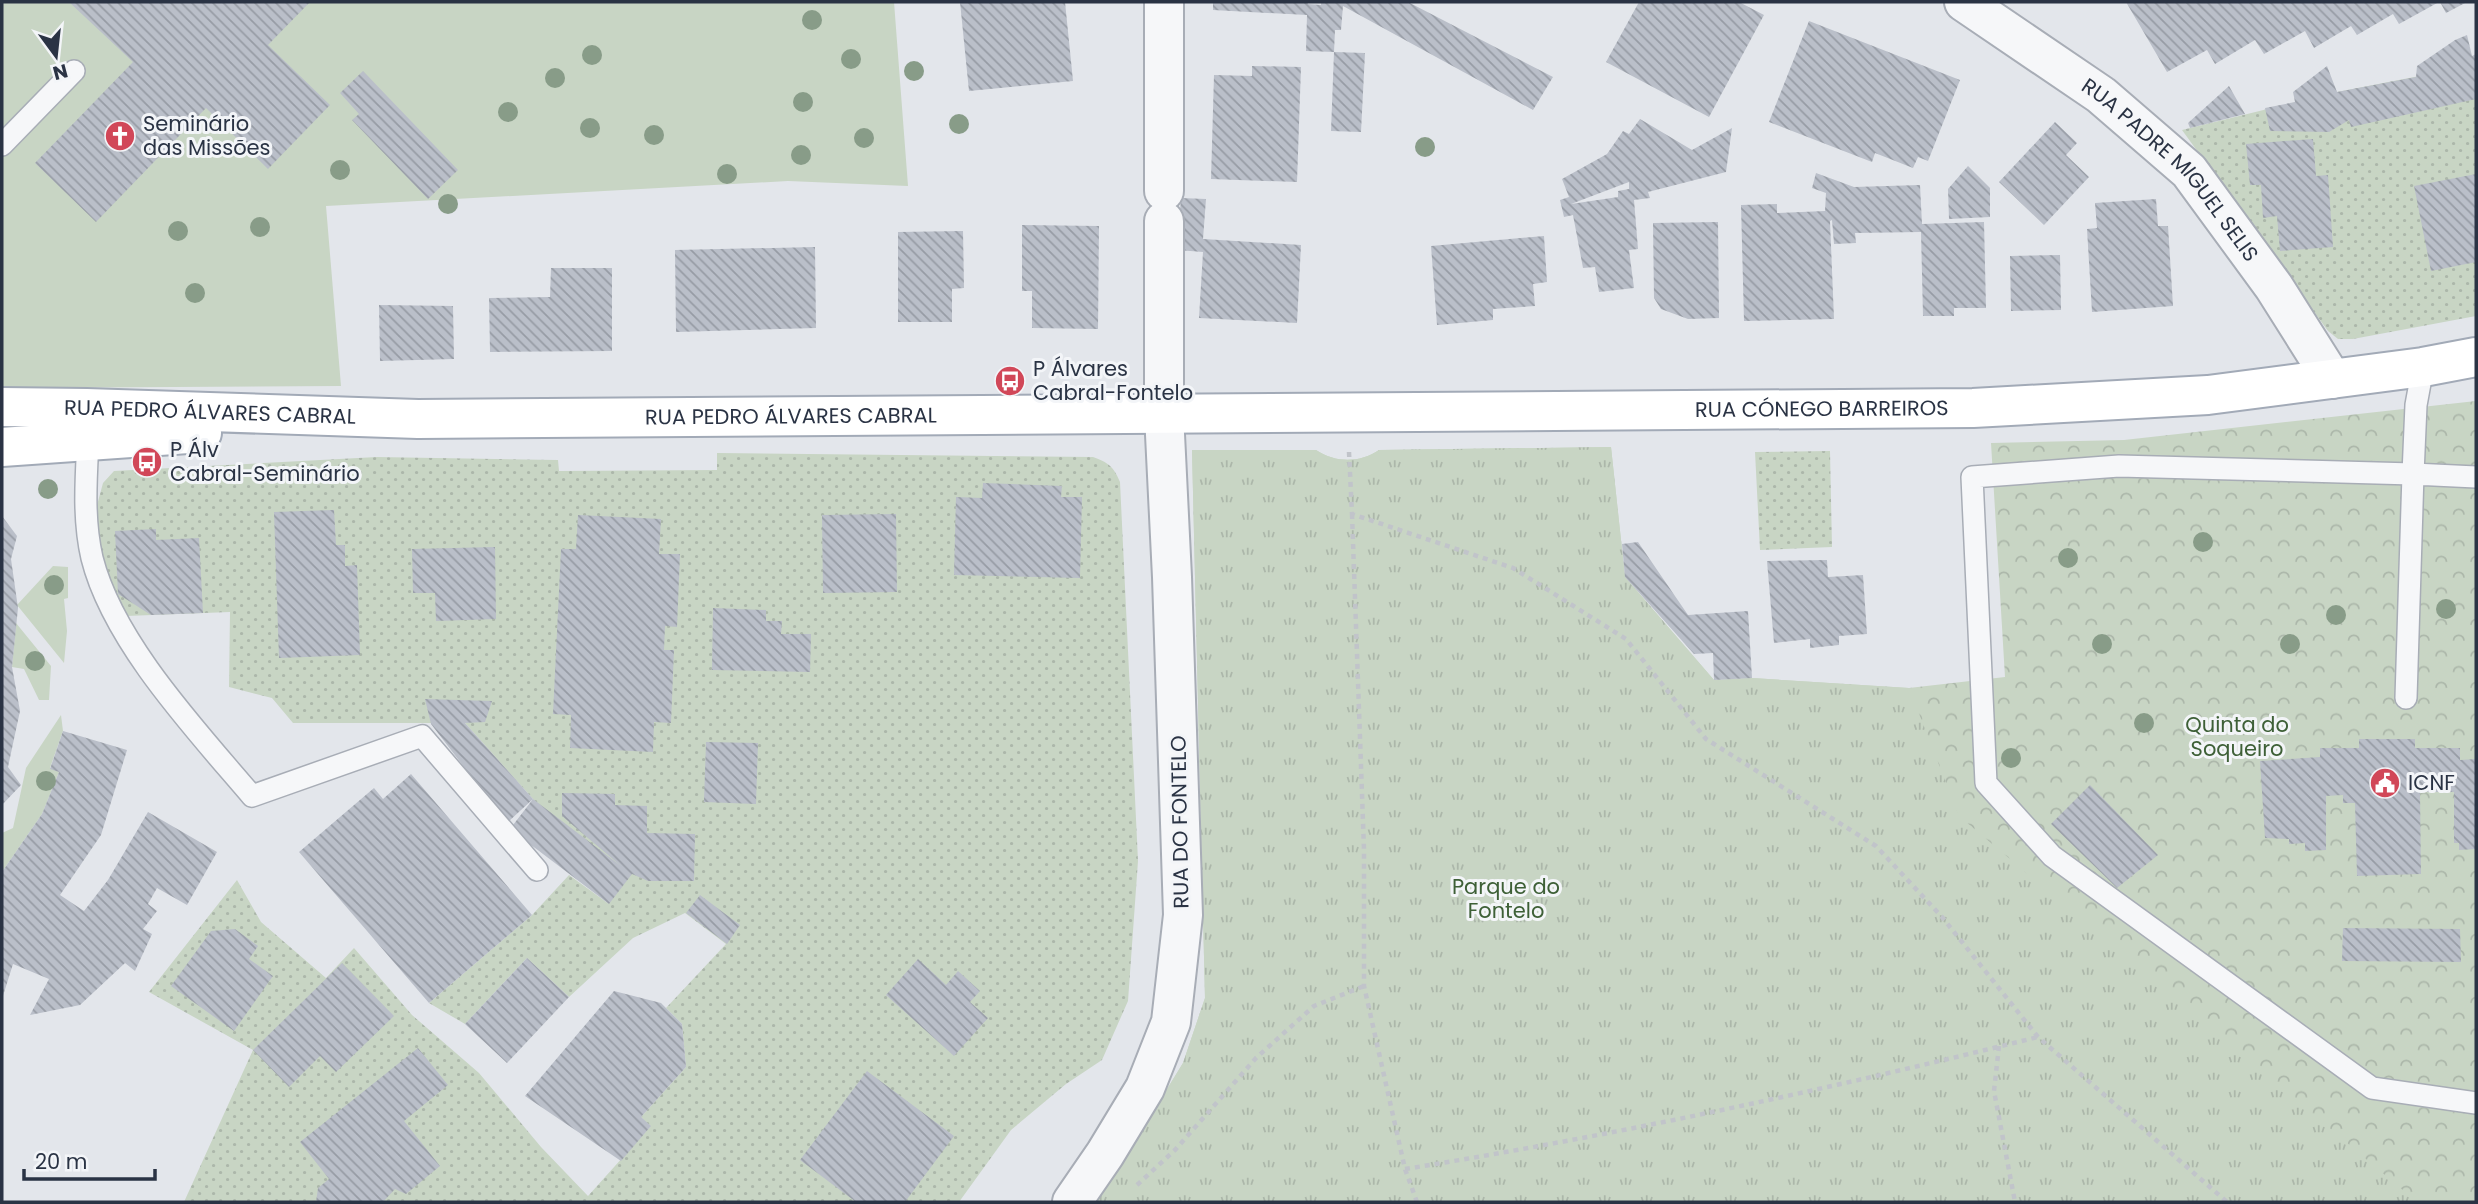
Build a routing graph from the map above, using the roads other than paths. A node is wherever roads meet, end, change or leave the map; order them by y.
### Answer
1 (1164, 2) edge
2 (1967, 2) edge
3 (74, 71) dead end
4 (2, 145) edge
5 (2476, 357) edge
6 (2423, 368) junction
7 (2332, 379) junction
8 (6, 409) edge
9 (1164, 414) junction
10 (418, 419) junction
11 (88, 440) junction
12 (2, 447) edge
13 (2413, 474) junction
14 (2476, 477) edge
15 (2406, 698) dead end
16 (537, 870) dead end
17 (2476, 1103) edge
18 (1072, 1202) edge

1 - 9 street
2 - 7 street, RUA PADRE MIGUEL SELIS
3 - 4 lane
5 - 6 main road, RUA CÓNEGO BARREIROS
6 - 7 main road, RUA CÓNEGO BARREIROS
6 - 13 lane
7 - 9 main road, RUA CÓNEGO BARREIROS
8 - 10 main road, RUA PEDRO ÁLVARES CABRAL
9 - 10 main road, RUA PEDRO ÁLVARES CABRAL
9 - 18 street, RUA DO FONTELO
10 - 11 main road, RUA PEDRO ÁLVARES CABRAL
11 - 12 main road, RUA PEDRO ÁLVARES CABRAL
11 - 16 lane
13 - 14 lane
13 - 15 lane
13 - 17 lane

